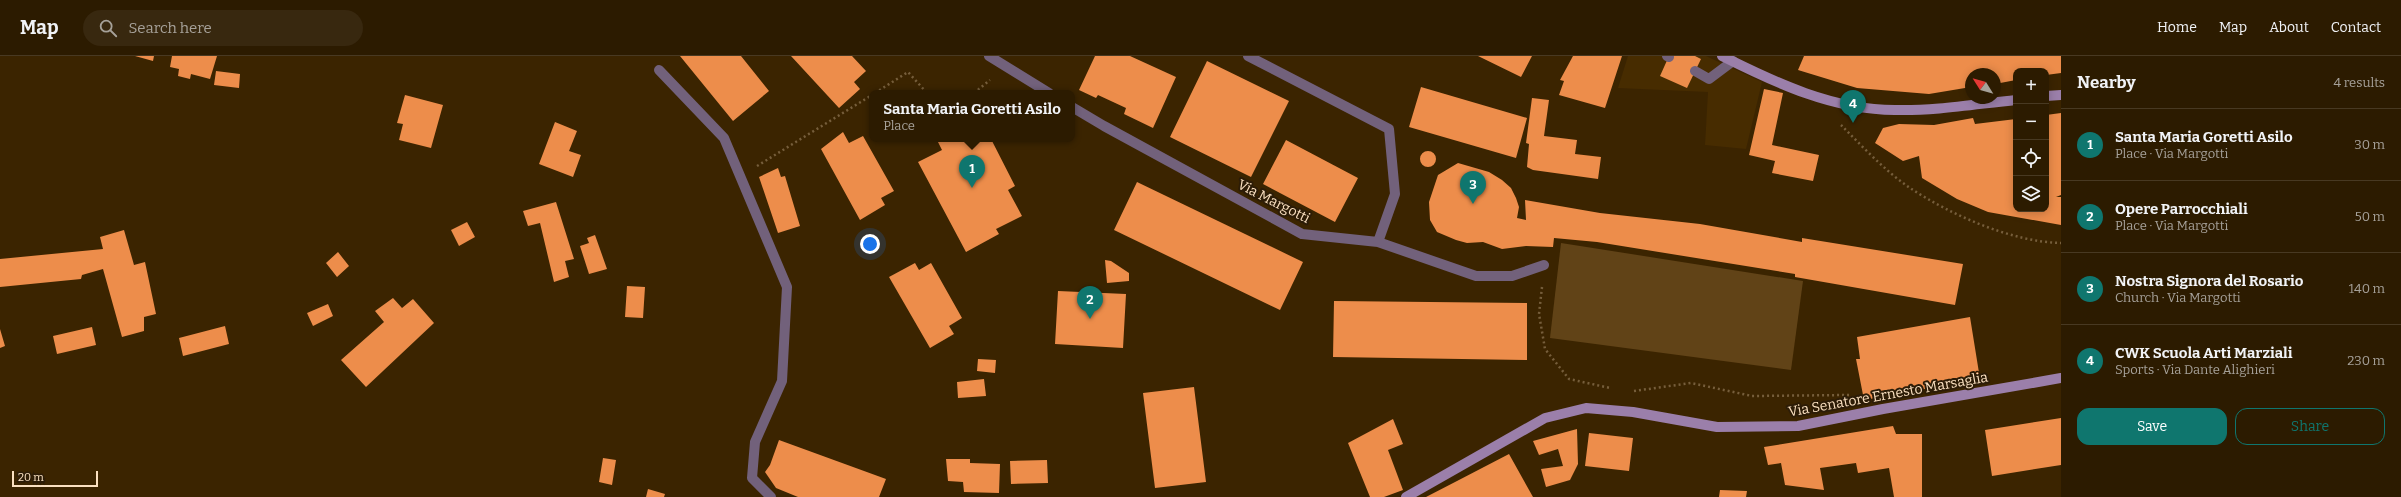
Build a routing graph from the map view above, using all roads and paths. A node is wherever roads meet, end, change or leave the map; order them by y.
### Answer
1 (989, 56) edge
2 (1248, 56) edge
3 (1722, 56) edge
4 (1733, 61) junction
5 (659, 70) dead end
6 (1695, 71) dead end
7 (880, 90) edge
8 (924, 90) edge
9 (1044, 90) edge
10 (2061, 95) edge
11 (2049, 96) edge
12 (869, 97) edge
13 (2013, 100) edge
14 (1075, 109) edge
15 (1838, 122) dead end
16 (740, 177) junction
17 (1378, 242) junction
18 (2061, 243) edge
19 (1544, 265) joint
20 (2061, 378) edge
21 (1612, 388) dead end
22 (1626, 392) dead end
23 (1862, 413) junction
24 (771, 497) edge
25 (1406, 497) edge

1 - 9 street
2 - 17 street
3 - 4 street
4 - 6 street
4 - 13 street
5 - 16 street
7 - 8 path
10 - 11 street
12 - 16 path
14 - 17 street, Via Margotti
15 - 18 path
16 - 24 street
17 - 19 street, Via Margotti
19 - 21 path
20 - 23 street, Via Senatore Ernesto Marsaglia
22 - 23 path
23 - 25 street, Via Senatore Ernesto Marsaglia

